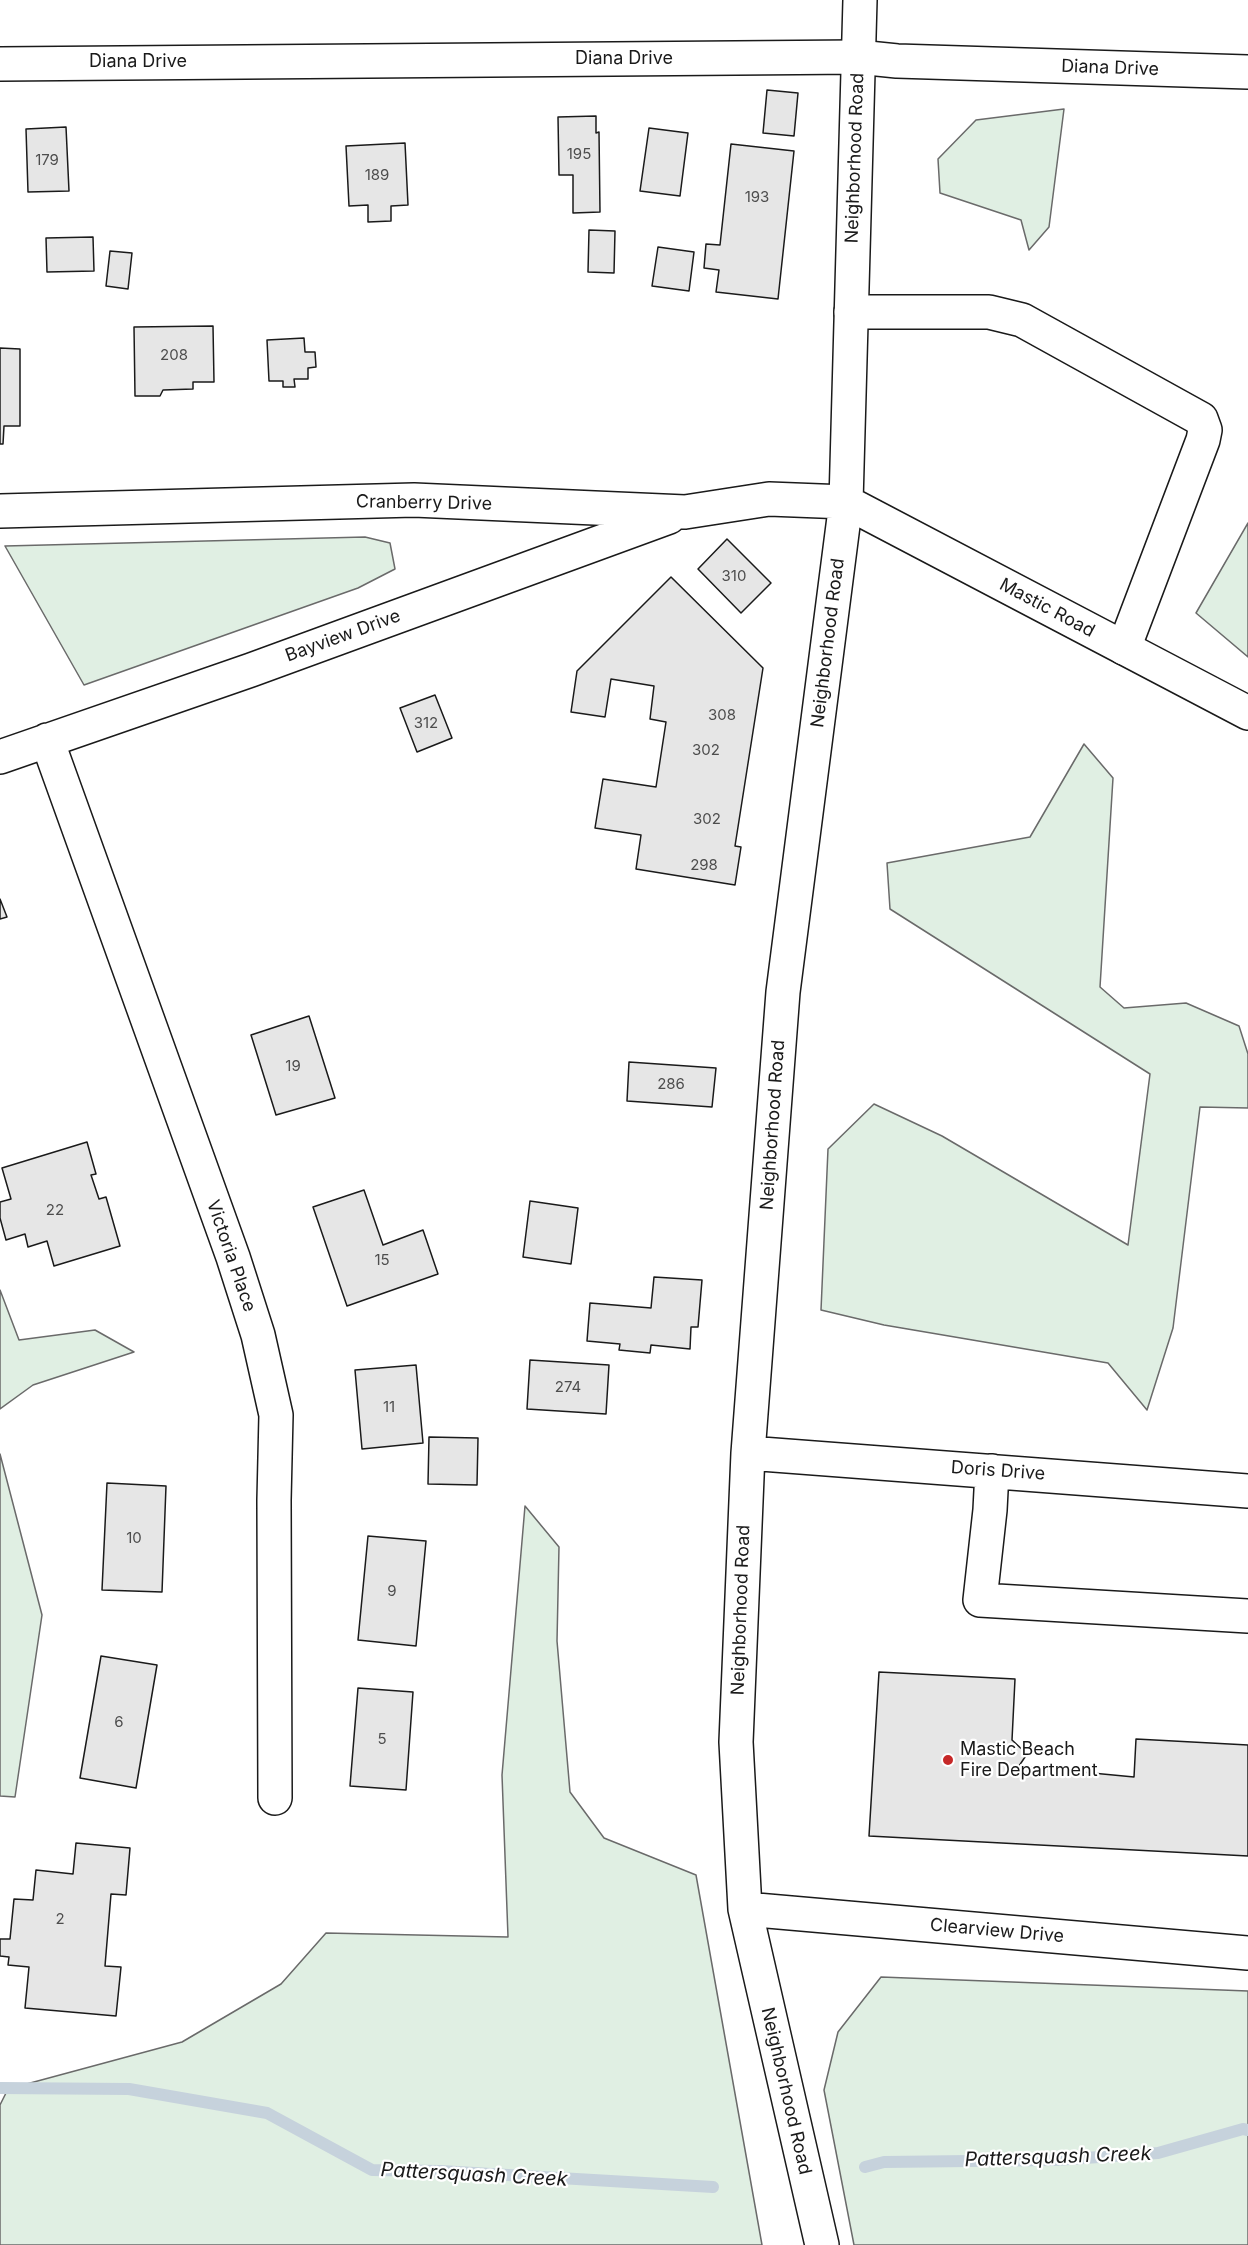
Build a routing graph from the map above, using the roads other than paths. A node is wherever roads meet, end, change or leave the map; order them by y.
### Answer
1 (860, 0) edge
2 (858, 57) junction
3 (0, 64) edge
4 (1248, 72) edge
5 (851, 312) junction
6 (846, 502) junction
7 (0, 511) edge
8 (685, 512) junction
9 (1124, 648) junction
10 (1248, 713) edge
11 (47, 740) junction
12 (0, 758) edge
13 (748, 1453) junction
14 (993, 1471) junction
15 (1248, 1491) edge
16 (1248, 1616) edge
17 (275, 1798) dead end
18 (745, 1909) junction
19 (1248, 1953) edge
20 (822, 2245) edge

1 - 2 street, Neighborhood Road
2 - 3 street, Diana Drive
2 - 4 street, Diana Drive
2 - 5 street, Neighborhood Road
5 - 6 street, Neighborhood Road
5 - 9 street
6 - 8 street, Cranberry Drive
6 - 9 street, Mastic Road
6 - 13 street, Neighborhood Road
7 - 8 street, Cranberry Drive
8 - 11 street, Bayview Drive
9 - 10 street, Mastic Road
11 - 12 street, Bayview Drive
11 - 17 street, Victoria Place
13 - 14 street, Doris Drive
13 - 18 street, Neighborhood Road
14 - 15 street, Doris Drive
14 - 16 street
18 - 19 street, Clearview Drive
18 - 20 street, Neighborhood Road

